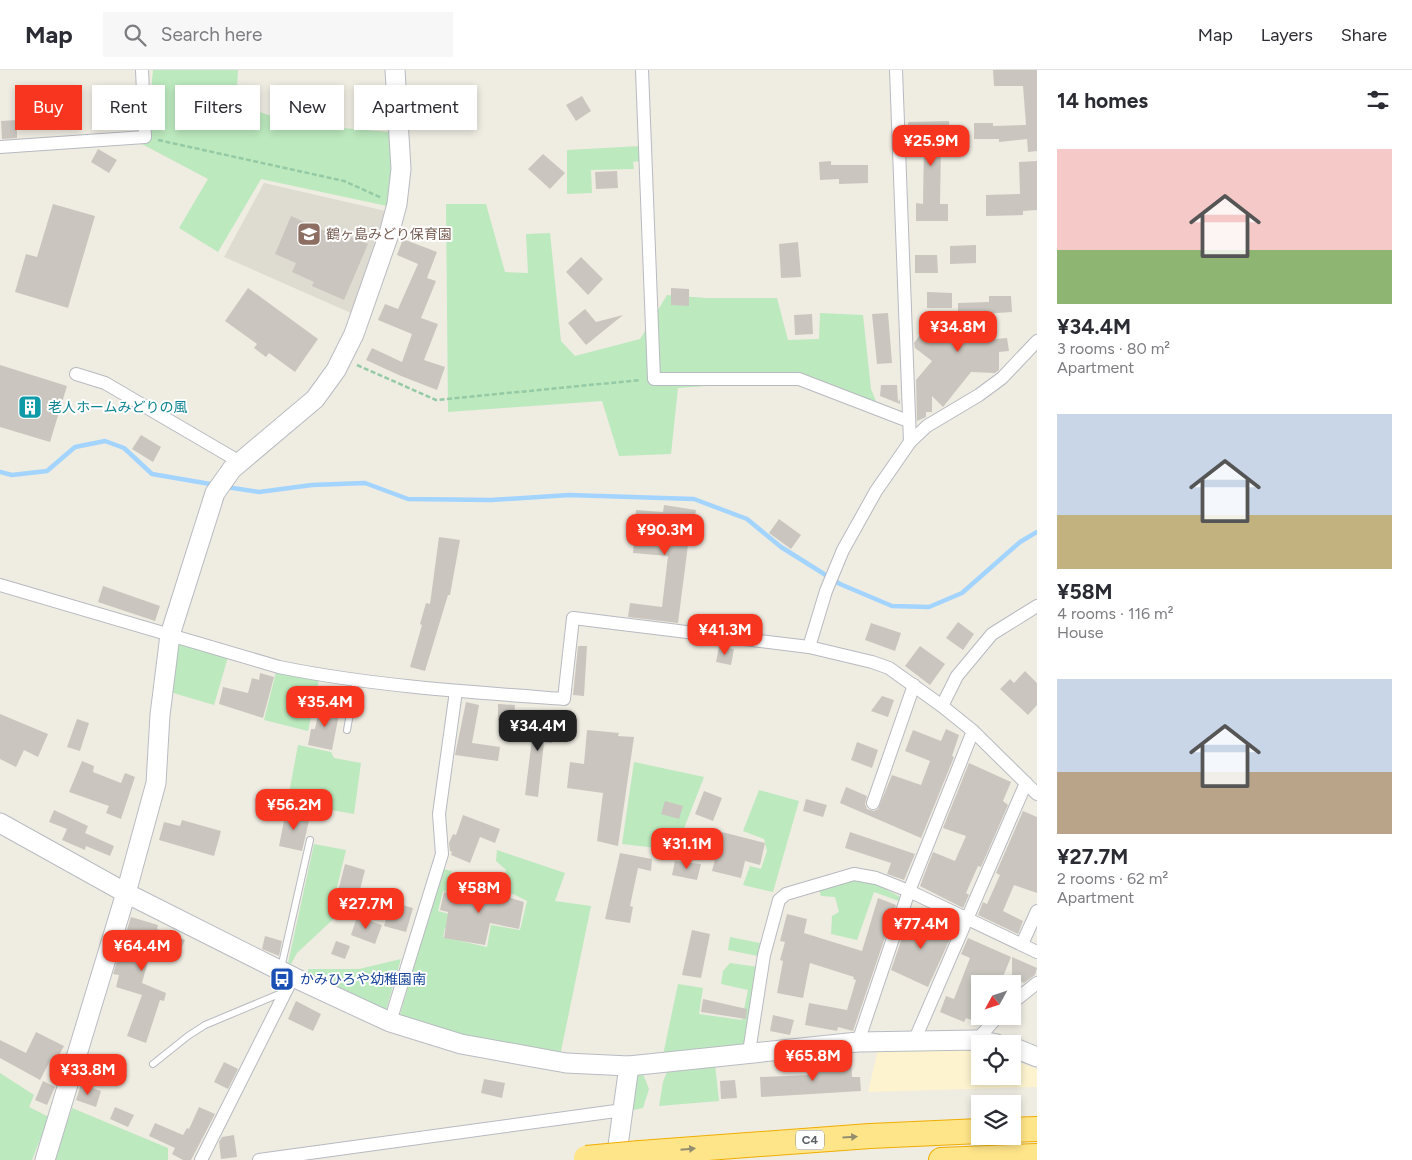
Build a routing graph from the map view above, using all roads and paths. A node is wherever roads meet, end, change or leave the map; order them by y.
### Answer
1 (142, 70) edge
2 (395, 70) edge
3 (642, 70) edge
4 (896, 70) edge
5 (144, 137) junction
6 (0, 146) edge
7 (397, 204) junction
8 (1037, 341) edge
9 (342, 358) junction
10 (76, 374) dead end
11 (654, 379) junction
12 (908, 421) junction
13 (910, 442) junction
14 (240, 462) junction
15 (0, 585) edge
16 (1037, 606) edge
17 (170, 635) junction
18 (809, 647) junction
19 (356, 680) junction
20 (914, 685) junction
21 (456, 691) junction
22 (942, 706) junction
23 (347, 730) dead end
24 (973, 731) junction
25 (1026, 783) junction
26 (1037, 794) edge
27 (873, 803) dead end
28 (0, 823) edge
29 (310, 840) dead end
30 (909, 891) junction
31 (126, 892) junction
32 (1037, 911) edge
33 (967, 919) junction
34 (1022, 944) junction
35 (1037, 952) edge
36 (286, 980) junction
37 (1037, 983) edge
38 (1021, 996) edge
39 (390, 1022) junction
40 (990, 1025) edge
41 (981, 1035) edge
42 (915, 1039) junction
43 (971, 1040) edge
44 (858, 1042) junction
45 (1021, 1051) edge
46 (749, 1052) junction
47 (1037, 1057) edge
48 (153, 1064) dead end
49 (629, 1066) junction
50 (623, 1110) junction
51 (1037, 1129) edge
52 (1021, 1130) edge
53 (971, 1131) edge
54 (1037, 1156) edge
55 (578, 1159) edge
56 (45, 1160) edge
57 (201, 1160) edge
58 (259, 1160) edge
59 (616, 1160) edge
60 (941, 1160) edge

1 - 5 street
2 - 7 street
3 - 11 street
4 - 12 street
5 - 6 street
5 - 7 path
7 - 9 street
8 - 13 street
9 - 11 path
9 - 14 street
10 - 14 street
11 - 12 street
12 - 13 street
13 - 18 street
14 - 17 street
15 - 17 street
16 - 22 street
17 - 19 street
17 - 31 street
18 - 20 street
18 - 21 street
19 - 21 street
19 - 23 lane
20 - 22 street
20 - 27 street
21 - 39 street
22 - 24 street
24 - 25 street
24 - 30 street
25 - 26 street
25 - 33 street
28 - 31 street
29 - 36 lane
30 - 33 street
30 - 44 street
30 - 46 street
31 - 36 street
31 - 56 street
32 - 34 street
33 - 34 street
33 - 42 street
34 - 35 street
36 - 39 street
36 - 48 lane
36 - 57 street
37 - 38 street
39 - 49 street
40 - 41 street
42 - 43 street
42 - 44 street
44 - 46 street
45 - 47 street
46 - 49 street
49 - 50 street
50 - 58 street
50 - 59 street
51 - 52 highway
55 -> 53 highway, C4, bridge
54 - 60 highway

